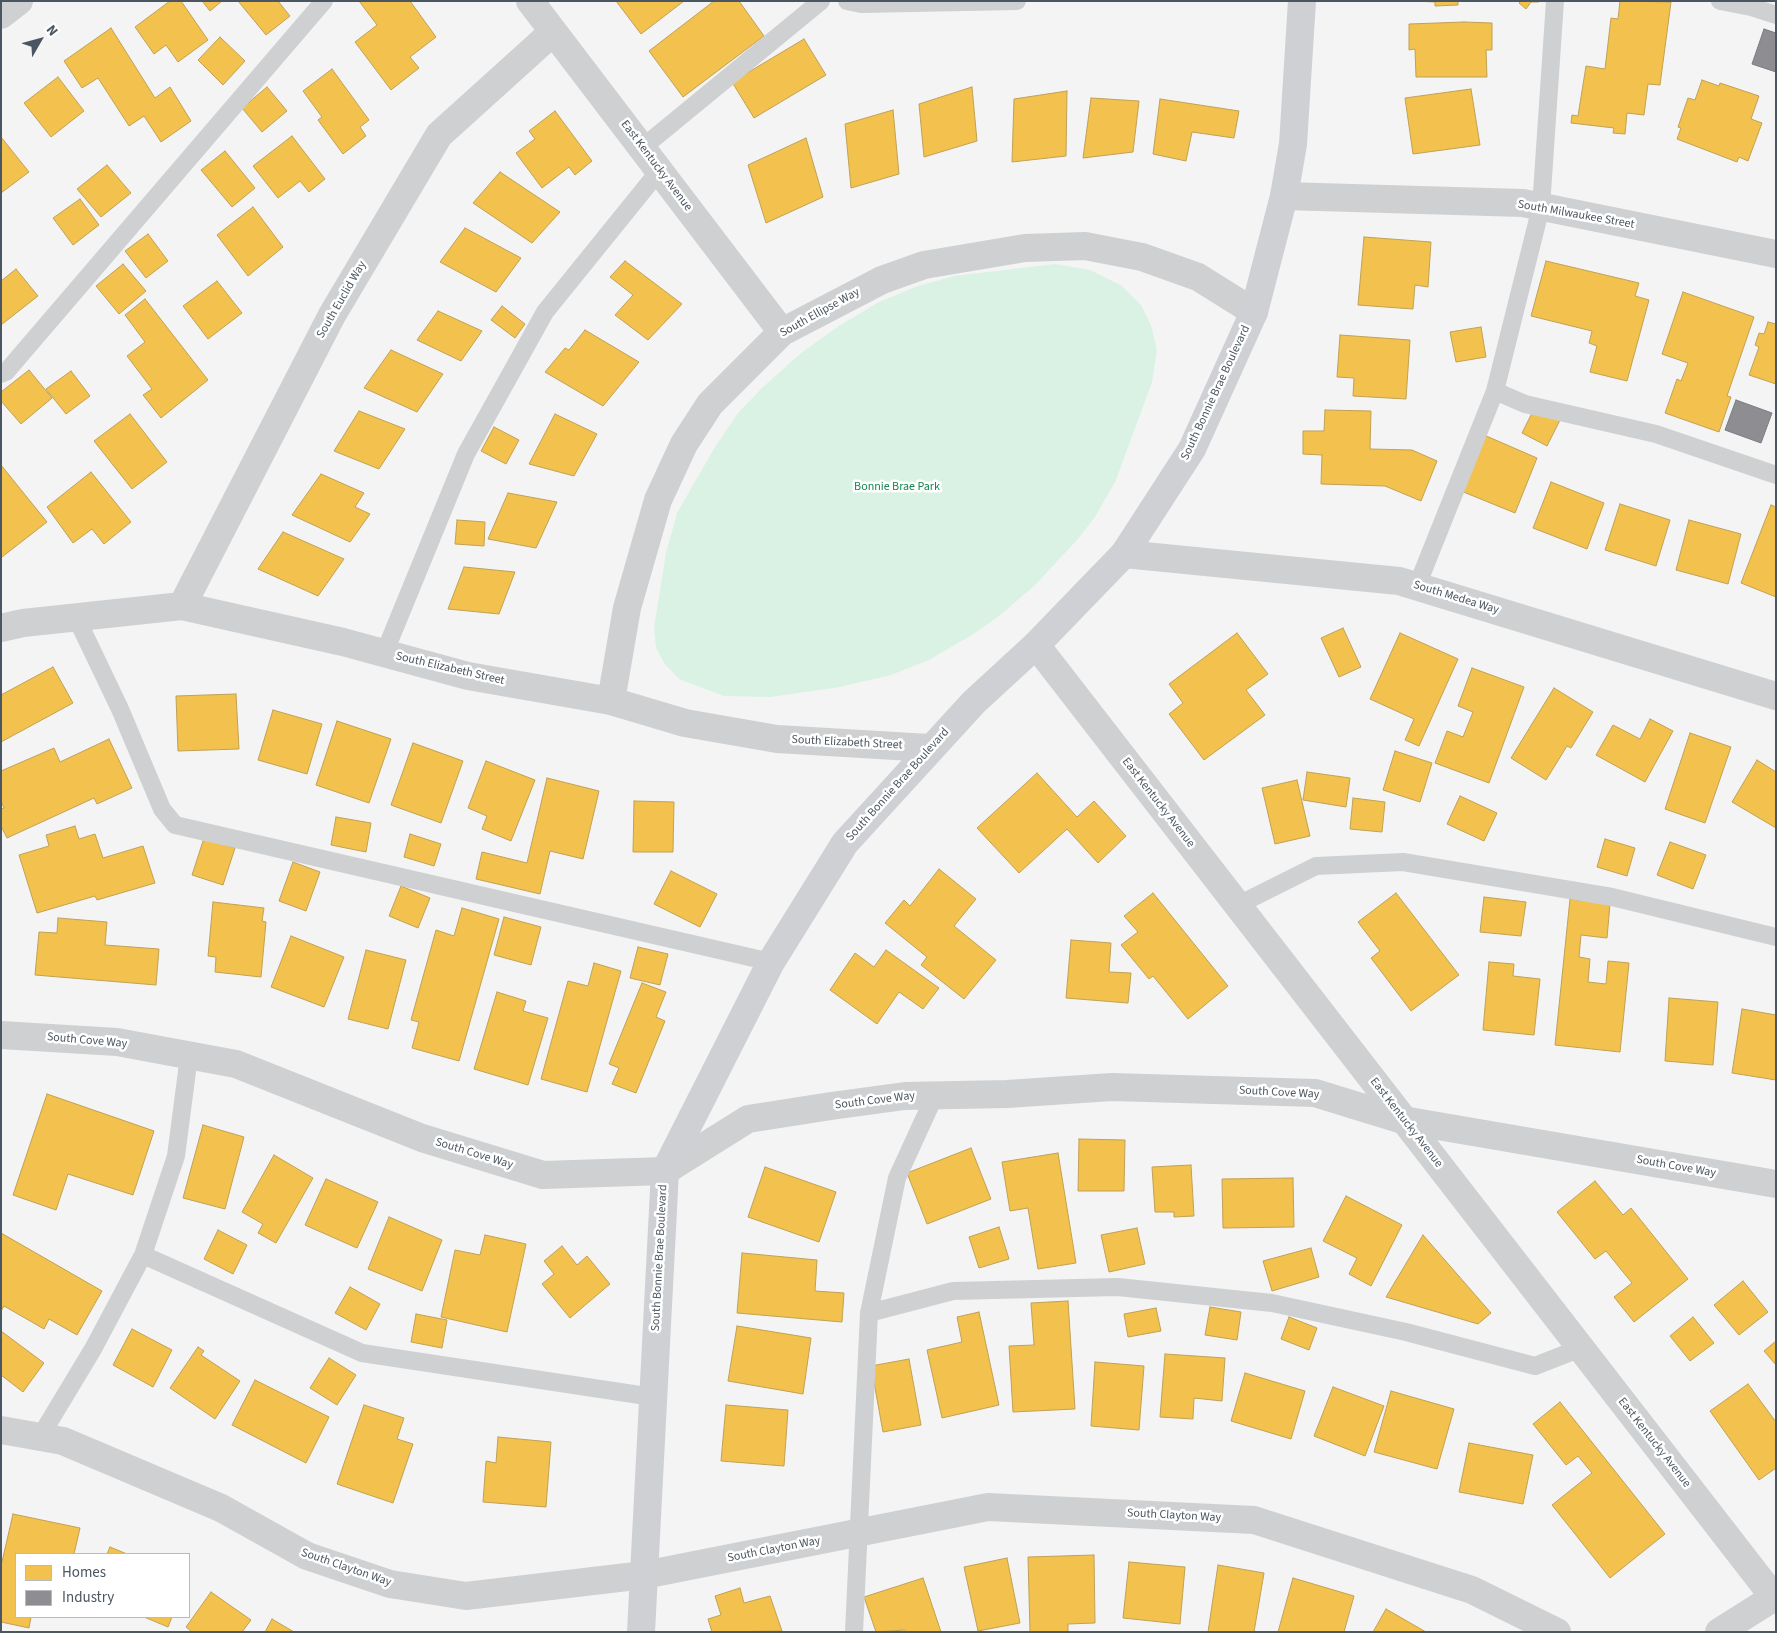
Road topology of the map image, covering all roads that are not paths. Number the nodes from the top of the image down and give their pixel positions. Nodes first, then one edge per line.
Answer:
1 (19, 1) edge
2 (324, 1) edge
3 (530, 1) edge
4 (821, 1) edge
5 (847, 1) edge
6 (1017, 1) edge
7 (1302, 1) edge
8 (1555, 1) edge
9 (1720, 1) edge
10 (1, 15) edge
11 (1776, 15) edge
12 (553, 32) junction
13 (642, 148) junction
14 (659, 170) junction
15 (1284, 196) junction
16 (1542, 207) junction
17 (1776, 254) edge
18 (1254, 312) junction
19 (782, 332) junction
20 (1, 374) edge
21 (1495, 391) junction
22 (1776, 475) edge
23 (1124, 554) junction
24 (1417, 586) junction
25 (182, 606) junction
26 (76, 617) junction
27 (1, 628) edge
28 (1036, 646) junction
29 (384, 654) junction
30 (1776, 696) edge
31 (611, 701) junction
32 (929, 748) junction
33 (1238, 905) junction
34 (1776, 937) edge
35 (771, 962) junction
36 (1, 1035) edge
37 (189, 1056) junction
38 (935, 1095) junction
39 (1403, 1120) junction
40 (664, 1171) junction
41 (1776, 1184) edge
42 (143, 1255) junction
43 (869, 1313) junction
44 (1581, 1348) junction
45 (653, 1397) junction
46 (1, 1430) edge
47 (40, 1437) junction
48 (859, 1533) junction
49 (644, 1575) junction
50 (1775, 1598) edge
51 (641, 1632) edge
52 (854, 1632) edge
53 (1557, 1632) edge
54 (1719, 1632) edge

1 - 10 street
2 - 20 lane
3 - 12 street, East Kentucky Avenue
4 - 13 lane
5 - 6 lane
7 - 15 street, South Bonnie Brae Boulevard
8 - 16 lane
9 - 11 lane
12 - 13 street, East Kentucky Avenue
12 - 25 street, South Euclid Way
13 - 14 street, East Kentucky Avenue
14 - 19 street, East Kentucky Avenue
14 - 29 lane
15 - 16 street, South Milwaukee Street
15 - 18 street, South Bonnie Brae Boulevard
16 - 17 street, South Milwaukee Street
16 - 21 lane
18 - 19 street, South Ellipse Way
18 - 23 street, South Bonnie Brae Boulevard
19 - 31 street, South Ellipse Way
21 - 22 lane
21 - 24 lane
23 - 24 street, South Medea Way
23 - 28 street, South Bonnie Brae Boulevard
24 - 30 street, South Medea Way
25 - 26 street, South Elizabeth Street
25 - 29 street, South Elizabeth Street
26 - 27 street, South Elizabeth Street
26 - 35 lane
28 - 32 street, South Bonnie Brae Boulevard
28 - 33 street, East Kentucky Avenue
29 - 31 street, South Elizabeth Street
31 - 32 street, South Elizabeth Street
32 - 35 street, South Bonnie Brae Boulevard
33 - 34 lane
33 - 39 street, East Kentucky Avenue
35 - 40 street, South Bonnie Brae Boulevard
36 - 37 street, South Cove Way
37 - 40 street, South Cove Way
37 - 42 lane
38 - 39 street, South Cove Way
38 - 40 street, South Cove Way
38 - 43 lane
39 - 41 street, South Cove Way
39 - 44 street, East Kentucky Avenue
40 - 45 street, South Bonnie Brae Boulevard
42 - 45 lane
42 - 47 lane
43 - 44 lane
43 - 48 lane
44 - 50 street, East Kentucky Avenue
45 - 49 street, South Bonnie Brae Boulevard
46 - 47 street, South Clayton Way
47 - 49 street, South Clayton Way
48 - 49 street, South Clayton Way
48 - 52 lane
48 - 53 street, South Clayton Way
49 - 51 street, South Bonnie Brae Boulevard
50 - 54 street

